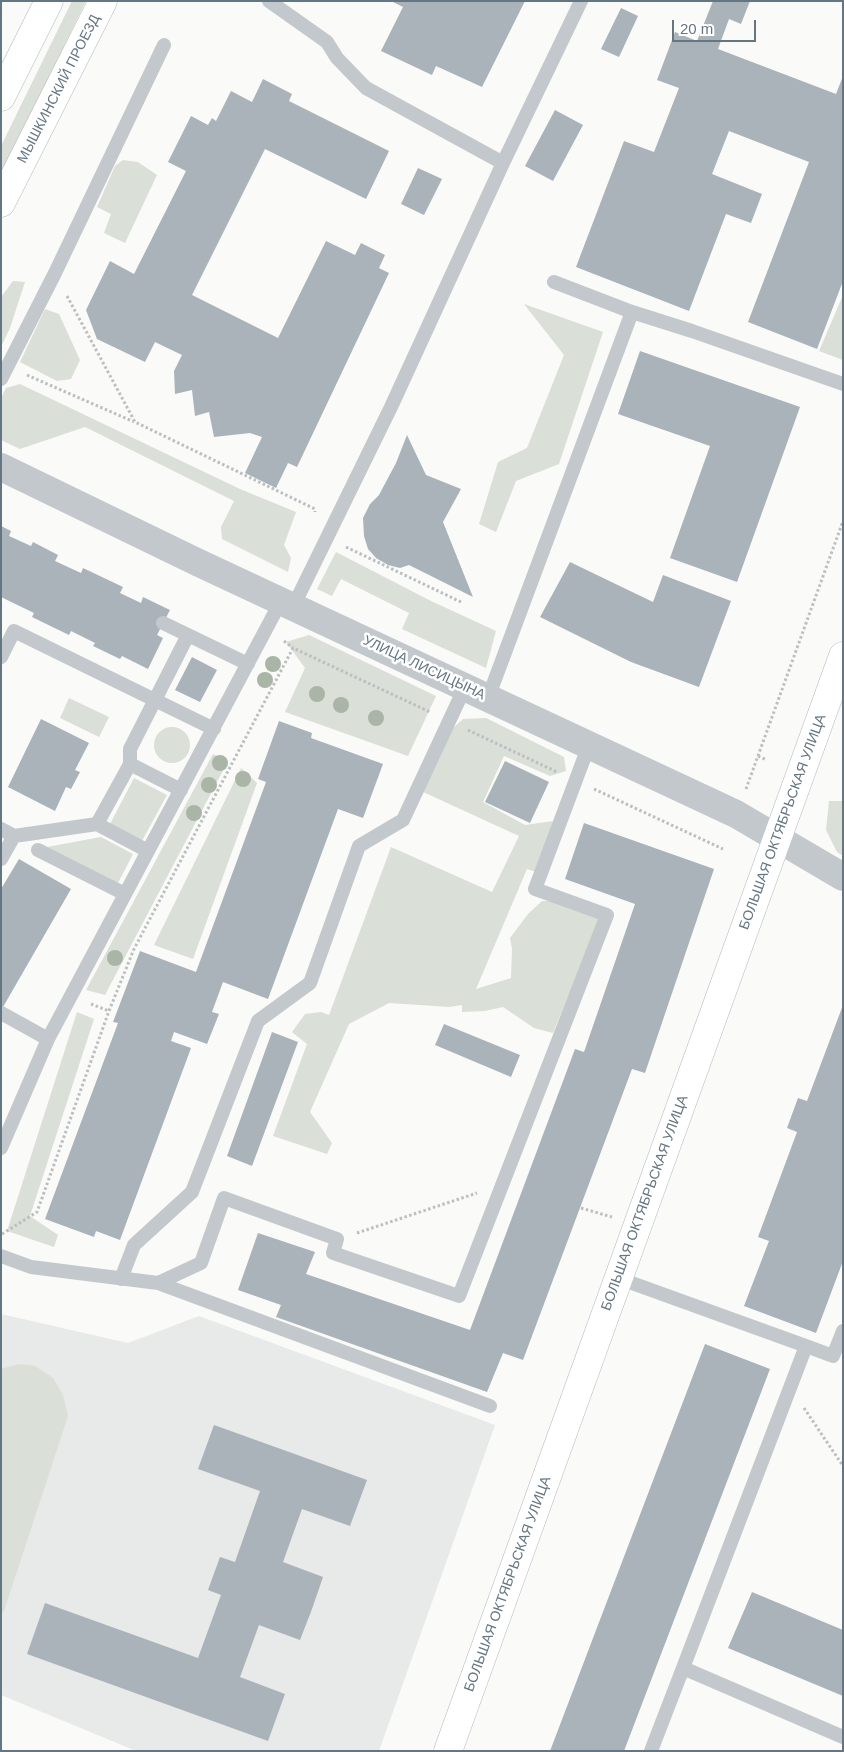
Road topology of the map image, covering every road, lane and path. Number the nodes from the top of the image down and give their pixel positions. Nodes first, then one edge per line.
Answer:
1 (49, 1) edge
2 (103, 1) edge
3 (269, 1) edge
4 (581, 1) edge
5 (164, 45) dead end
6 (1, 98) edge
7 (503, 163) junction
8 (1, 203) edge
9 (54, 273) junction
10 (554, 282) dead end
11 (632, 312) junction
12 (4, 373) edge
13 (843, 384) edge
14 (135, 422) junction
15 (1, 467) edge
16 (843, 521) edge
17 (327, 538) junction
18 (461, 602) dead end
19 (287, 604) junction
20 (163, 623) dead end
21 (188, 635) junction
22 (843, 656) edge
23 (1, 657) edge
24 (248, 664) junction
25 (476, 693) junction
26 (155, 699) junction
27 (448, 721) junction
28 (214, 729) junction
29 (589, 746) junction
30 (758, 756) junction
31 (767, 760) dead end
32 (130, 764) junction
33 (576, 781) junction
34 (181, 790) junction
35 (744, 794) dead end
36 (97, 824) junction
37 (1, 829) edge
38 (14, 836) junction
39 (777, 838) junction
40 (723, 849) dead end
41 (38, 850) dead end
42 (148, 851) junction
43 (1, 859) edge
44 (843, 877) edge
45 (125, 894) junction
46 (1, 1014) edge
47 (48, 1039) junction
48 (1, 1148) edge
49 (502, 1185) junction
50 (581, 1208) dead end
51 (612, 1217) dead end
52 (1, 1235) edge
53 (338, 1239) junction
54 (1, 1256) edge
55 (121, 1278) junction
56 (618, 1278) junction
57 (158, 1283) junction
58 (843, 1331) edge
59 (806, 1346) junction
60 (791, 1388) junction
61 (490, 1406) dead end
62 (843, 1466) edge
63 (683, 1668) junction
64 (843, 1737) edge
65 (448, 1751) edge
66 (651, 1751) edge

1 - 6 main road
2 - 8 main road, МЫШКИНСКИЙ ПРОЕЗД
3 - 7 lane
4 - 7 lane
5 - 9 lane
7 - 17 lane
9 - 12 lane
9 - 14 path
10 - 11 lane
11 - 13 lane
11 - 25 lane
12 - 14 path
14 - 17 path
15 - 19 street, УЛИЦА ЛИСИЦЫНА
16 - 30 path
17 - 18 path
17 - 19 lane
19 - 24 lane
19 - 25 street, УЛИЦА ЛИСИЦЫНА
20 - 21 lane
21 - 24 lane
21 - 26 lane
22 - 39 main road, БОЛЬШАЯ ОКТЯБРЬСКАЯ УЛИЦА
23 - 26 lane
24 - 28 lane
25 - 27 lane
25 - 29 street, УЛИЦА ЛИСИЦЫНА
26 - 28 lane
26 - 32 lane
27 - 33 path
27 - 52 path
27 - 55 lane
28 - 34 lane
29 - 33 lane
29 - 39 street, УЛИЦА ЛИСИЦЫНА
30 - 31 path
30 - 35 path
32 - 34 lane
32 - 36 lane
33 - 40 path
33 - 49 lane
34 - 42 lane
36 - 38 lane
36 - 42 lane
37 - 38 lane
38 - 43 lane
39 - 44 street, УЛИЦА ЛИСИЦЫНА
39 - 56 main road, БОЛЬШАЯ ОКТЯБРЬСКАЯ УЛИЦА
41 - 45 lane
42 - 45 lane
45 - 47 lane
46 - 47 lane
47 - 48 lane
49 - 53 path
49 - 53 lane
50 - 51 path
53 - 57 lane
54 - 55 lane
55 - 57 lane
56 - 59 lane
56 - 65 main road, БОЛЬШАЯ ОКТЯБРЬСКАЯ УЛИЦА
57 - 61 lane
58 - 59 lane
59 - 60 lane
60 - 62 path
60 - 63 lane
63 - 64 lane
63 - 66 lane

